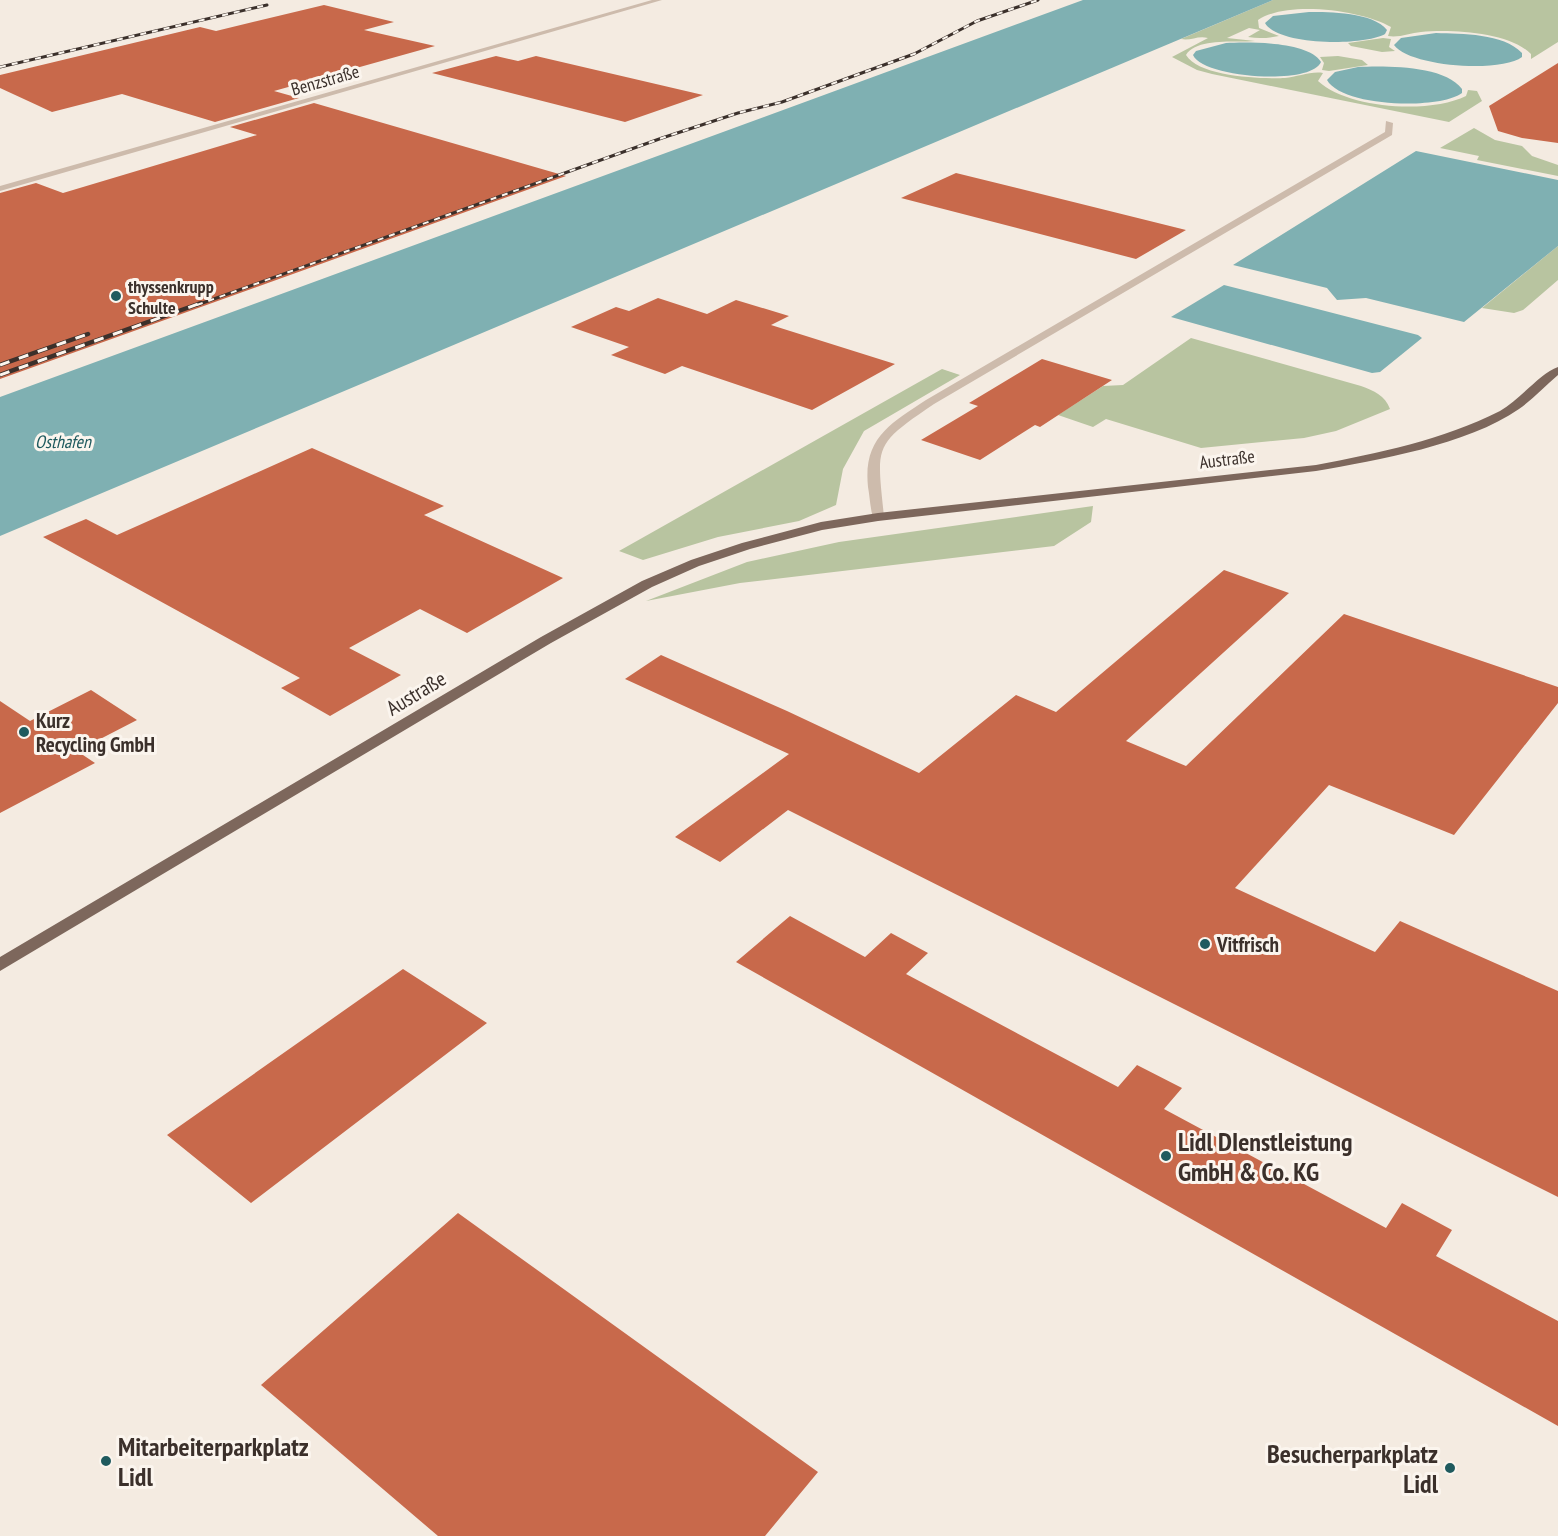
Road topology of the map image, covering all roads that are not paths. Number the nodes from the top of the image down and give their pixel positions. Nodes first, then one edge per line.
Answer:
1 (659, 0) edge
2 (1389, 123) dead end
3 (0, 189) edge
4 (1558, 370) edge
5 (878, 517) junction
6 (0, 965) edge

1 - 3 street, Benzstraße
2 - 5 street
4 - 5 main road, Austraße
5 - 6 main road, Austraße

